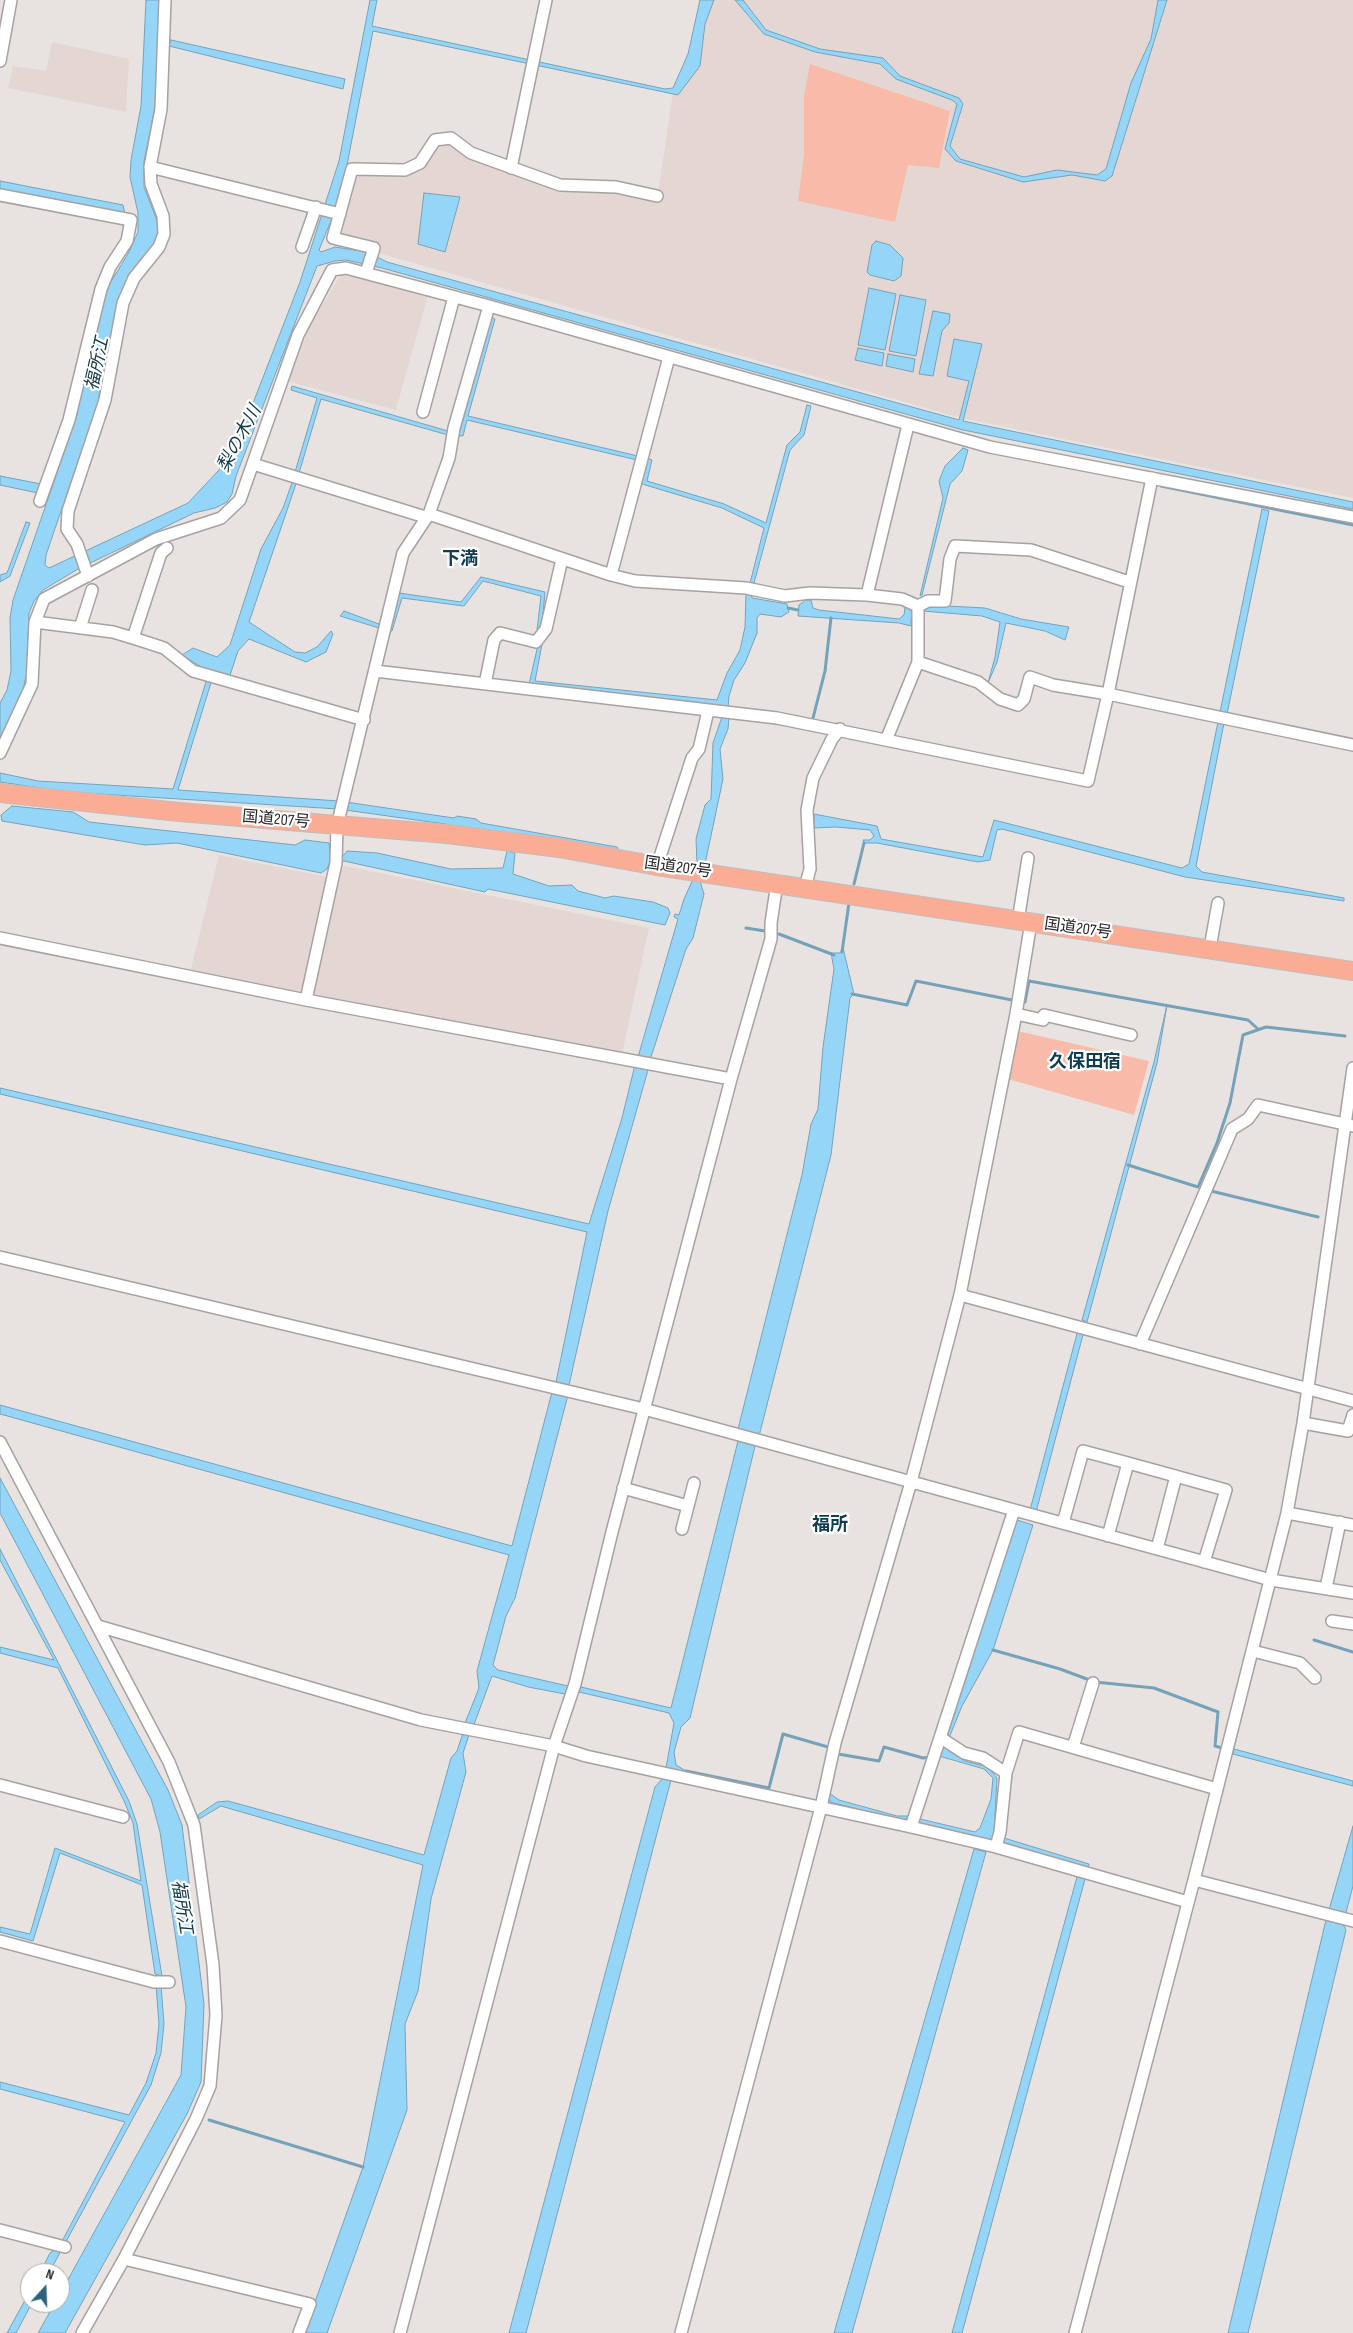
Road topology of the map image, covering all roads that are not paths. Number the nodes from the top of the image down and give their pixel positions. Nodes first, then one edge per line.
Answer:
1 (11, 0) edge
2 (165, 0) edge
3 (546, 0) edge
4 (0, 61) edge
5 (150, 167) junction
6 (511, 168) junction
7 (0, 195) edge
8 (657, 196) dead end
9 (316, 208) junction
10 (340, 214) junction
11 (302, 247) dead end
12 (366, 273) junction
13 (454, 297) junction
14 (489, 306) junction
15 (668, 361) junction
16 (423, 412) dead end
17 (908, 424) junction
18 (253, 464) junction
19 (1152, 478) junction
20 (40, 502) dead end
21 (427, 516) junction
22 (1353, 517) edge
23 (167, 548) dead end
24 (562, 559) junction
25 (88, 576) junction
26 (611, 576) junction
27 (1131, 579) junction
28 (92, 590) dead end
29 (867, 595) junction
30 (918, 612) junction
31 (35, 622) junction
32 (80, 628) junction
33 (133, 638) junction
34 (918, 662) junction
35 (374, 671) junction
36 (485, 684) junction
37 (1108, 694) junction
38 (719, 712) junction
39 (364, 720) junction
40 (840, 729) junction
41 (887, 738) junction
42 (1353, 745) edge
43 (0, 753) edge
44 (0, 793) edge
45 (339, 820) junction
46 (1028, 858) dead end
47 (657, 866) junction
48 (777, 882) junction
49 (806, 887) junction
50 (1218, 903) dead end
51 (1024, 921) junction
52 (0, 938) edge
53 (1210, 948) junction
54 (1353, 971) edge
55 (306, 1000) junction
56 (1016, 1014) junction
57 (1132, 1035) dead end
58 (1353, 1068) edge
59 (731, 1079) junction
60 (1349, 1125) edge
61 (0, 1257) edge
62 (960, 1295) junction
63 (1140, 1344) junction
64 (1308, 1389) junction
65 (1353, 1401) edge
66 (644, 1409) junction
67 (1353, 1415) edge
68 (1304, 1423) junction
69 (0, 1442) edge
70 (1128, 1463) junction
71 (1176, 1476) junction
72 (911, 1482) junction
73 (694, 1483) dead end
74 (623, 1488) junction
75 (688, 1506) junction
76 (1014, 1510) junction
77 (1287, 1513) junction
78 (1340, 1522) junction
79 (1063, 1523) junction
80 (1353, 1524) edge
81 (682, 1529) dead end
82 (1108, 1536) junction
83 (1157, 1549) junction
84 (1204, 1562) junction
85 (1271, 1580) junction
86 (1326, 1588) junction
87 (1353, 1593) edge
88 (1332, 1621) dead end
89 (1353, 1624) edge
90 (98, 1626) junction
91 (1253, 1651) junction
92 (1315, 1678) dead end
93 (1092, 1683) dead end
94 (941, 1738) junction
95 (554, 1746) junction
96 (1073, 1747) junction
97 (1006, 1773) junction
98 (0, 1785) edge
99 (1217, 1789) junction
100 (821, 1807) junction
101 (124, 1817) dead end
102 (911, 1827) junction
103 (996, 1848) junction
104 (1194, 1880) junction
105 (1188, 1902) junction
106 (1351, 1921) edge
107 (0, 1940) edge
108 (169, 1982) dead end
109 (0, 2230) edge
110 (64, 2247) dead end
111 (124, 2259) junction
112 (82, 2333) edge
113 (299, 2333) edge
114 (400, 2333) edge
115 (681, 2333) edge
116 (1075, 2333) edge

1 - 4 street
2 - 5 street
3 - 6 street
5 - 9 street
5 - 25 street
6 - 8 street
6 - 10 street
7 - 20 street
9 - 10 street
9 - 11 street
10 - 12 street
12 - 13 street
12 - 18 street
13 - 14 street
13 - 16 street
14 - 15 street
14 - 21 street
15 - 17 street
15 - 26 street
17 - 19 street
17 - 29 street
18 - 21 street
18 - 25 street
19 - 22 street
19 - 27 street
21 - 24 street
21 - 35 street
23 - 33 street
24 - 26 street
24 - 36 street
25 - 31 street
26 - 29 street
27 - 30 street
27 - 37 street
28 - 32 street
29 - 30 street
30 - 34 street
31 - 32 street
31 - 43 street
32 - 33 street
33 - 39 street
34 - 37 street
34 - 41 street
35 - 36 street
35 - 39 street
36 - 38 street
37 - 41 street
37 - 42 street
38 - 40 street
38 - 47 street
39 - 45 street
40 - 41 street
40 - 49 street
44 - 45 highway, 国道207号
45 - 47 highway, 国道207号
45 - 55 street
46 - 51 street
47 - 48 highway, 国道207号
48 - 49 highway, 国道207号
48 - 59 street
49 - 51 highway, 国道207号
50 - 53 street
51 - 53 highway, 国道207号
51 - 56 street
52 - 55 street
53 - 54 highway, 国道207号
55 - 59 street
56 - 57 street
56 - 62 street
58 - 60 street
59 - 66 street
60 - 63 street
60 - 64 street
61 - 66 street
62 - 63 street
62 - 72 street
63 - 64 street
64 - 65 street
64 - 68 street
66 - 72 street
66 - 74 street
67 - 68 street
68 - 77 street
69 - 90 street
70 - 71 street
70 - 79 street
70 - 82 street
71 - 83 street
71 - 84 street
72 - 76 street
72 - 100 street
73 - 75 street
74 - 75 street
74 - 95 street
75 - 81 street
76 - 79 street
76 - 94 street
77 - 78 street
77 - 85 street
78 - 80 street
78 - 86 street
79 - 82 street
82 - 83 street
83 - 84 street
84 - 85 street
85 - 86 street
85 - 91 street
86 - 87 street
88 - 89 street
90 - 95 street
90 - 111 street
91 - 92 street
91 - 99 street
93 - 96 street
94 - 97 street
94 - 102 street
95 - 100 street
95 - 114 street
96 - 97 street
96 - 99 street
97 - 103 street
98 - 101 street
99 - 104 street
100 - 102 street
100 - 115 street
102 - 103 street
103 - 105 street
104 - 105 street
104 - 106 street
105 - 116 street
107 - 108 street
109 - 110 street
111 - 112 street
111 - 113 street

